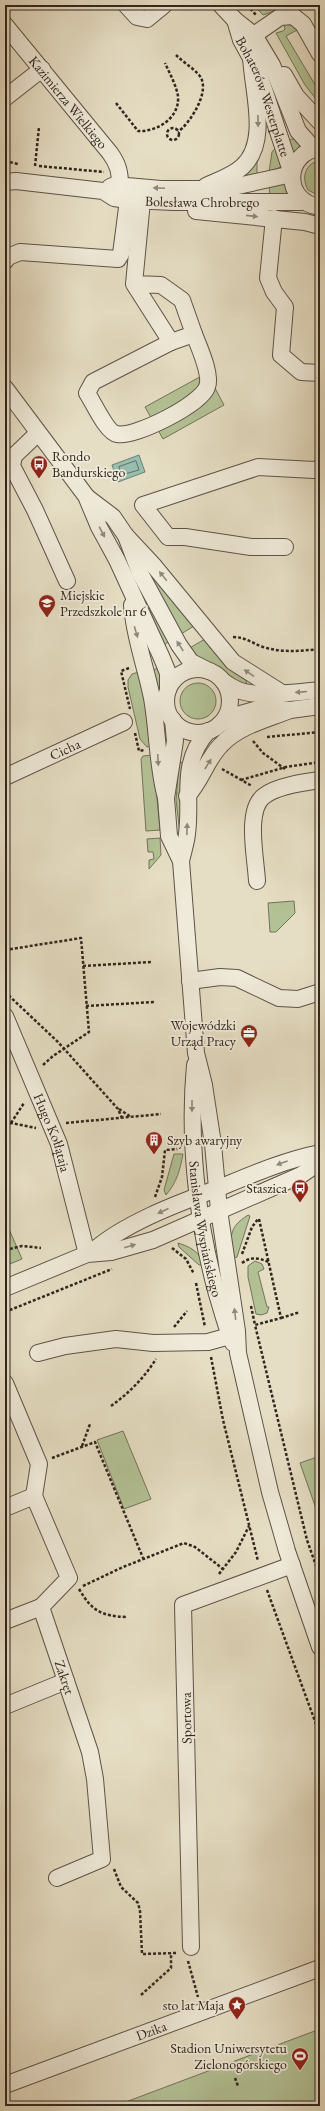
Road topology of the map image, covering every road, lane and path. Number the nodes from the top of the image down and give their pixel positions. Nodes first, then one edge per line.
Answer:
1 (126, 5) edge
2 (164, 5) edge
3 (221, 5) edge
4 (235, 20) junction
5 (5, 25) edge
6 (254, 35) junction
7 (251, 54) junction
8 (320, 54) edge
9 (176, 55) dead end
10 (165, 63) dead end
11 (272, 65) junction
12 (42, 69) junction
13 (5, 98) edge
14 (116, 103) dead end
15 (320, 122) edge
16 (166, 123) junction
17 (39, 127) dead end
18 (170, 129) junction
19 (178, 132) junction
20 (317, 149) edge
21 (5, 161) edge
22 (19, 164) dead end
23 (27, 165) dead end
24 (35, 166) junction
25 (108, 172) dead end
26 (292, 174) junction
27 (9, 180) edge
28 (120, 185) junction
29 (198, 189) junction
30 (103, 191) junction
31 (135, 200) junction
32 (174, 202) junction
33 (304, 202) junction
34 (320, 207) edge
35 (274, 218) junction
36 (320, 226) edge
37 (5, 261) edge
38 (134, 284) junction
39 (194, 334) junction
40 (171, 342) junction
41 (320, 373) edge
42 (6, 391) edge
43 (37, 434) junction
44 (320, 468) edge
45 (86, 496) junction
46 (126, 536) junction
47 (285, 547) dead end
48 (67, 581) dead end
49 (131, 594) junction
50 (235, 637) dead end
51 (320, 649) edge
52 (135, 667) dead end
53 (209, 671) junction
54 (224, 682) junction
55 (168, 690) junction
56 (320, 690) edge
57 (282, 693) junction
58 (320, 706) edge
59 (290, 710) junction
60 (172, 720) junction
61 (130, 722) junction
62 (214, 728) junction
63 (262, 732) dead end
64 (320, 732) edge
65 (251, 738) dead end
66 (146, 750) dead end
67 (216, 766) dead end
68 (5, 777) edge
69 (320, 780) edge
70 (248, 784) dead end
71 (290, 786) junction
72 (187, 796) junction
73 (166, 798) junction
74 (181, 861) junction
75 (257, 881) dead end
76 (5, 950) edge
77 (151, 962) dead end
78 (83, 966) junction
79 (190, 981) junction
80 (5, 992) edge
81 (320, 992) edge
82 (154, 1002) dead end
83 (86, 1006) junction
84 (5, 1016) edge
85 (64, 1049) junction
86 (196, 1053) junction
87 (53, 1056) dead end
88 (27, 1100) dead end
89 (118, 1109) junction
90 (161, 1114) dead end
91 (131, 1117) junction
92 (122, 1118) junction
93 (69, 1122) dead end
94 (11, 1123) junction
95 (5, 1124) edge
96 (40, 1128) dead end
97 (184, 1149) dead end
98 (320, 1153) edge
99 (320, 1162) edge
100 (218, 1188) junction
101 (199, 1195) junction
102 (153, 1201) dead end
103 (219, 1210) junction
104 (201, 1219) junction
105 (169, 1245) dead end
106 (41, 1248) dead end
107 (5, 1250) edge
108 (90, 1253) junction
109 (269, 1262) junction
110 (118, 1266) dead end
111 (5, 1288) edge
112 (187, 1311) dead end
113 (5, 1312) edge
114 (300, 1312) dead end
115 (281, 1318) junction
116 (234, 1335) junction
117 (208, 1342) junction
118 (166, 1343) junction
119 (38, 1353) dead end
120 (5, 1383) edge
121 (111, 1406) dead end
122 (90, 1424) dead end
123 (82, 1447) junction
124 (52, 1458) dead end
125 (34, 1496) junction
126 (5, 1508) edge
127 (143, 1558) junction
128 (292, 1565) junction
129 (223, 1568) dead end
130 (262, 1576) junction
131 (320, 1576) edge
132 (41, 1607) junction
133 (127, 1617) dead end
134 (5, 1621) edge
135 (319, 1643) edge
136 (66, 1681) junction
137 (5, 1706) edge
138 (320, 1735) edge
139 (57, 1878) dead end
140 (121, 1888) dead end
141 (191, 1947) dead end
142 (320, 1968) edge
143 (141, 1995) dead end
144 (5, 2052) edge
145 (9, 2068) dead end
146 (235, 2078) dead end
147 (5, 2086) edge
148 (238, 2086) dead end

1 - 2 street
3 - 4 street, Bohaterów Westerplatte
4 - 6 street, Bohaterów Westerplatte
4 - 7 street, Bohaterów Westerplatte
5 - 12 street, Kazimierza Wielkiego
6 - 8 street, Bohaterów Westerplatte
6 - 11 street, Bohaterów Westerplatte
7 - 26 street, Bohaterów Westerplatte
7 -> 29 street
9 - 19 path
10 - 16 path
11 - 15 street
11 - 20 street, Bohaterów Westerplatte
12 - 13 street
12 - 28 street, Kazimierza Wielkiego
14 - 16 path
16 - 18 path
17 - 24 path
18 - 19 path
18 - 19 path
20 - 26 street
21 - 22 path
23 - 24 path
24 - 25 path
26 - 29 street, Bolesława Chrobrego
26 - 33 street, Bohaterów Westerplatte
27 - 30 street, Bolesława Chrobrego
29 -> 28 street, Bolesława Chrobrego
28 - 30 street, Bolesława Chrobrego
30 - 31 street, Bolesława Chrobrego
31 - 32 street, Bolesława Chrobrego
31 - 37 street
31 - 38 street
32 - 33 street, Bolesława Chrobrego
32 -> 35 street
33 - 34 street, Bolesława Chrobrego
35 - 36 street
35 - 41 street
38 - 39 street
38 - 40 street
39 - 40 street
39 - 40 street
42 - 43 street
43 - 45 street
43 - 48 street
44 - 47 street
45 - 46 street
45 -> 49 street
53 -> 46 street
57 -> 46 street
49 - 55 street
49 -> 73 street
50 - 51 path
52 - 61 path
53 - 54 street
53 - 55 street
54 - 57 street
54 - 62 street
55 - 60 street
56 -> 57 street
58 - 59 street
59 - 62 street
72 -> 59 street
60 - 62 street
60 - 73 street, Stanisława Wyspiańskiego
61 - 66 path
61 - 68 street, Cicha
62 - 72 street, Stanisława Wyspiańskiego
63 - 64 path
65 - 71 path
67 - 70 path
69 - 71 street
71 - 75 street
74 -> 72 street, Stanisława Wyspiańskiego
73 - 74 street, Stanisława Wyspiańskiego
74 - 79 street, Stanisława Wyspiańskiego
76 - 78 path
77 - 78 path
78 - 83 path
79 - 81 street
79 - 86 street, Stanisława Wyspiańskiego
80 - 85 path
82 - 83 path
83 - 85 path
84 - 108 street, Hugo Kołłątaja
85 - 87 path
85 - 89 path
86 - 100 street, Stanisława Wyspiańskiego
86 -> 101 street, Stanisława Wyspiańskiego
88 - 94 path
89 - 91 path
89 - 92 path
90 - 91 path
91 - 92 path
92 - 93 path
94 - 95 path
94 - 96 path
97 - 102 path
98 -> 100 street
99 - 103 street
100 - 101 street
100 - 103 street, Stanisława Wyspiańskiego
101 - 104 street, Stanisława Wyspiańskiego
101 -> 108 street
103 - 104 street
116 -> 103 street, Stanisława Wyspiańskiego
108 -> 104 street
104 - 116 street, Stanisława Wyspiańskiego
105 - 117 path
106 - 107 path
108 - 111 street
109 - 109 path
109 - 115 path
110 - 113 path
112 - 118 path
114 - 115 path
115 - 131 path
116 - 117 street
116 - 128 street, Stanisława Wyspiańskiego
117 - 118 street
117 - 130 path
118 - 119 street
118 - 121 path
120 - 125 street
122 - 123 path
123 - 124 path
123 - 127 path
125 - 126 street
125 - 132 street
127 - 129 path
127 - 133 path
128 - 130 street, Sportowa
128 - 135 street, Stanisława Wyspiańskiego
130 - 138 path
130 - 141 street, Sportowa
132 - 134 street
132 - 136 street, Zakręt
136 - 137 street
136 - 139 street, Zakręt
140 - 143 path
142 - 147 street, Dzika
144 - 145 path
146 - 148 path

